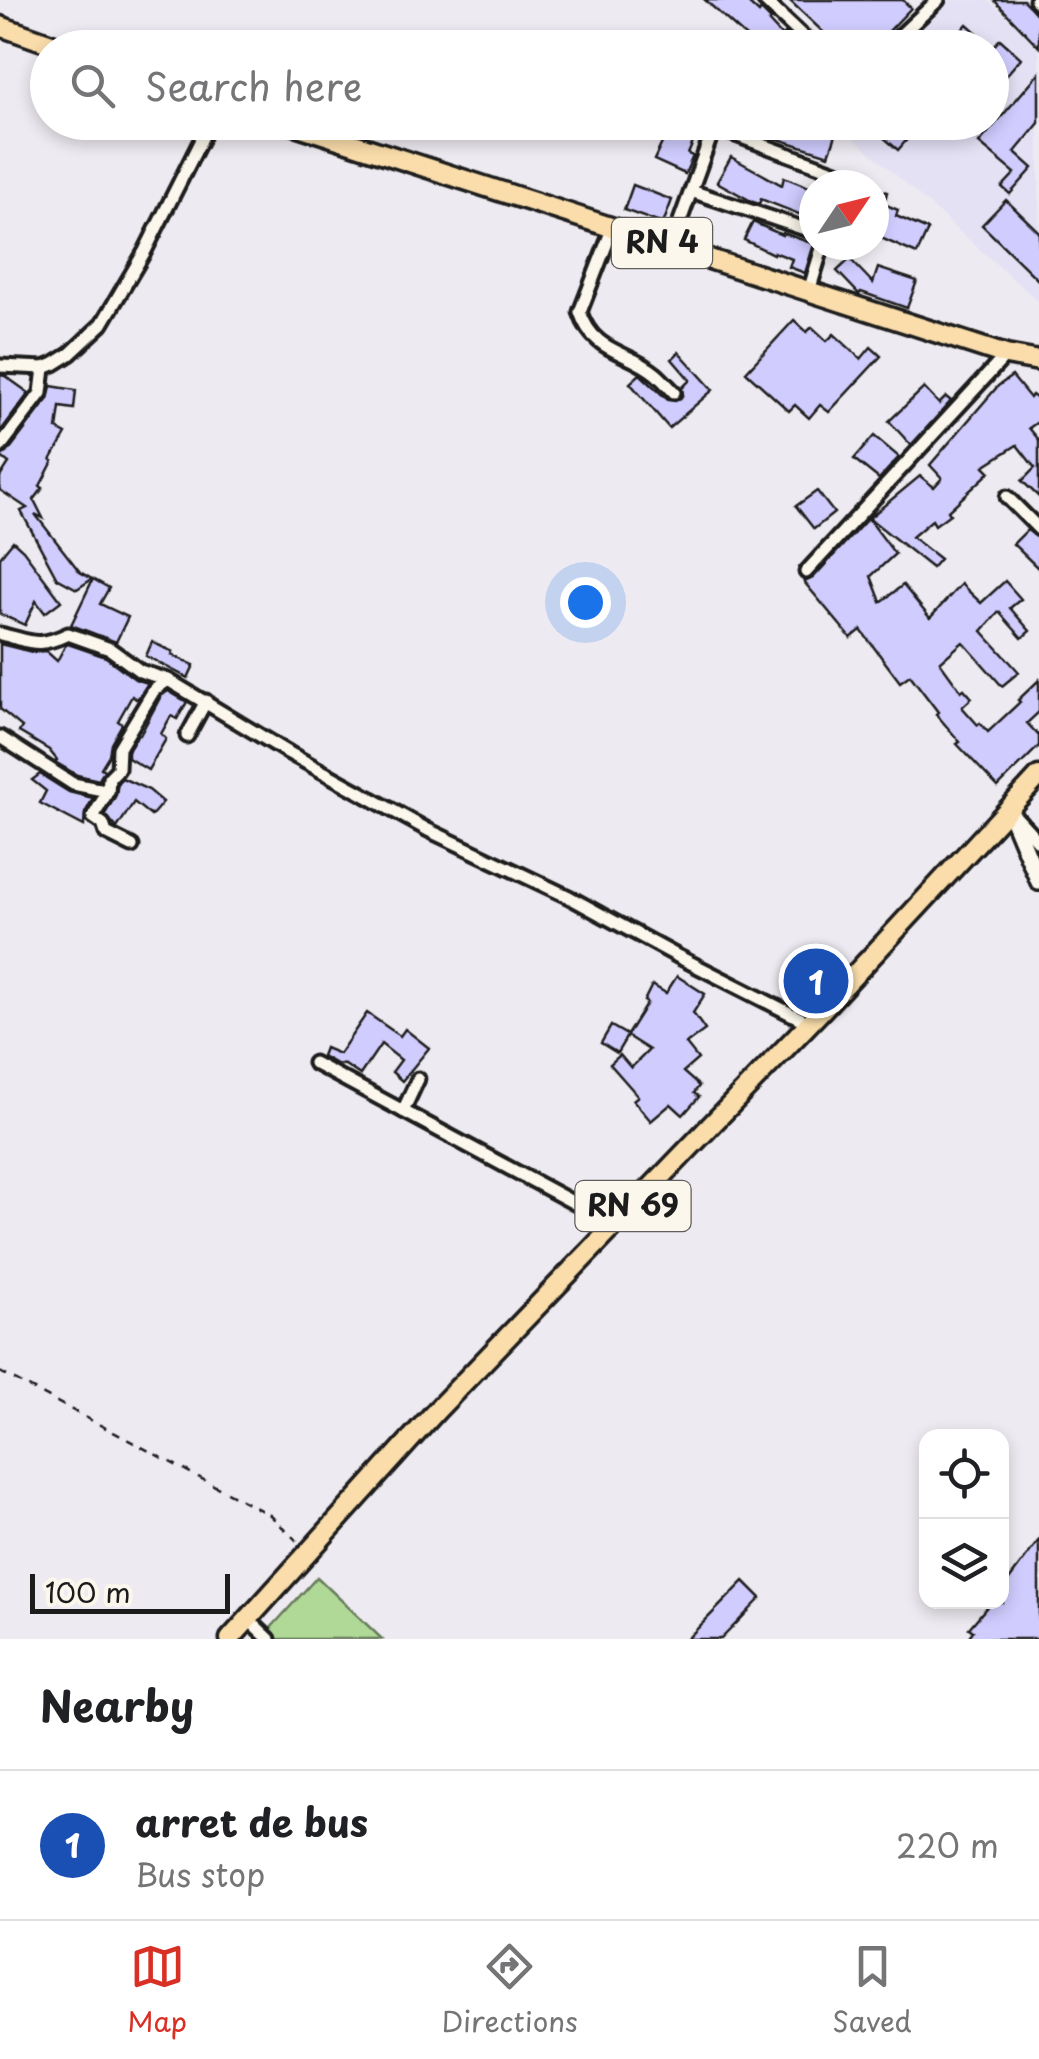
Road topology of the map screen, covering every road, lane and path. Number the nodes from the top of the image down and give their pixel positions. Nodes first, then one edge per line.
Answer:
1 (764, 0) edge
2 (915, 0) edge
3 (938, 0) edge
4 (927, 11) junction
5 (0, 26) edge
6 (796, 30) edge
7 (907, 30) edge
8 (30, 37) edge
9 (201, 140) edge
10 (342, 140) edge
11 (710, 140) edge
12 (754, 140) edge
13 (832, 170) edge
14 (691, 191) junction
15 (613, 227) junction
16 (799, 227) edge
17 (671, 246) junction
18 (818, 260) edge
19 (809, 291) junction
20 (1006, 355) junction
21 (1039, 360) edge
22 (0, 366) edge
23 (44, 368) junction
24 (674, 392) dead end
25 (0, 447) edge
26 (1007, 497) dead end
27 (1039, 529) edge
28 (806, 572) dead end
29 (0, 634) edge
30 (168, 680) junction
31 (206, 701) junction
32 (187, 736) dead end
33 (0, 738) edge
34 (1039, 776) edge
35 (108, 790) junction
36 (1009, 810) junction
37 (1039, 842) edge
38 (132, 846) dead end
39 (1039, 882) edge
40 (809, 1023) junction
41 (314, 1063) dead end
42 (418, 1079) dead end
43 (403, 1111) junction
44 (614, 1226) junction
45 (0, 1372) edge
46 (307, 1554) junction
47 (248, 1619) junction
48 (230, 1639) edge
49 (269, 1639) edge

1 - 6 street
2 - 4 street
3 - 4 street
4 - 7 street
5 - 8 main road
9 - 23 street
10 - 15 main road, RN 4
11 - 14 street
12 - 13 street
14 - 16 street
14 - 17 street
15 - 17 main road, RN 4
15 - 24 street
17 - 19 main road, RN 4
18 - 19 street
19 - 20 main road, RN 4
20 - 21 main road, RN 4
20 - 28 street
22 - 23 street
23 - 25 street
26 - 27 street
29 - 30 street
30 - 31 street
30 - 35 street
31 - 32 street
31 - 40 street
33 - 35 street
34 - 36 main road, RN 69
35 - 38 street
36 - 37 street
36 - 39 main road
36 - 40 main road, RN 69
40 - 44 main road, RN 69
41 - 43 street
42 - 43 street
43 - 44 street
44 - 46 main road, RN 69
45 - 46 path
46 - 47 main road, RN 69
47 - 48 main road, RN 69
47 - 49 street

